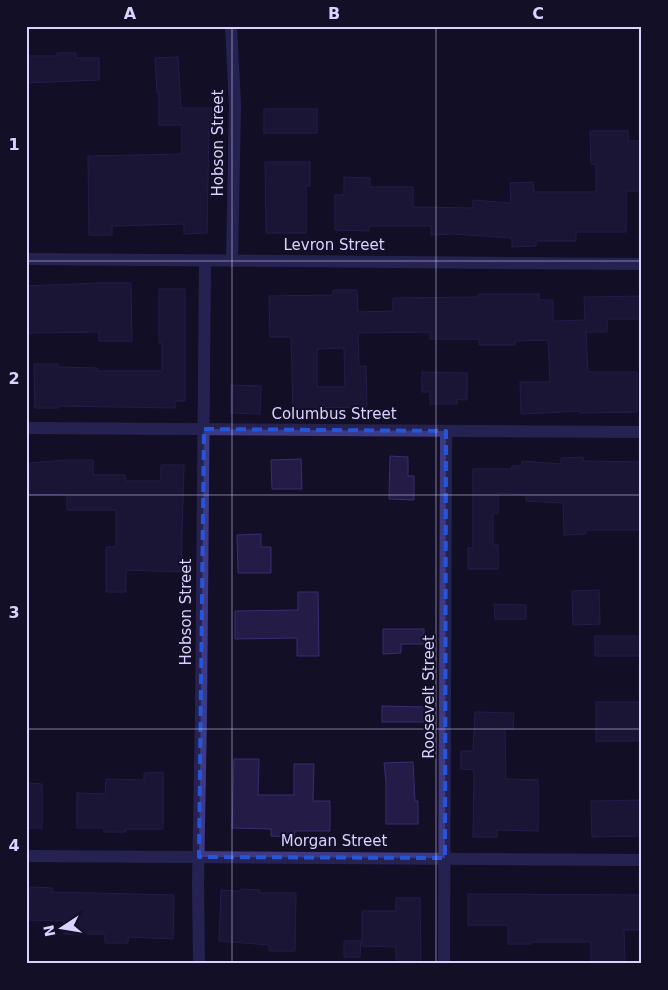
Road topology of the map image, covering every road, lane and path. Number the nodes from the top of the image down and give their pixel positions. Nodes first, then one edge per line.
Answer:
1 (232, 26) edge
2 (26, 259) edge
3 (205, 261) junction
4 (232, 261) junction
5 (642, 264) edge
6 (26, 428) edge
7 (204, 429) junction
8 (446, 431) junction
9 (642, 432) edge
10 (26, 856) edge
11 (199, 857) junction
12 (445, 858) junction
13 (642, 860) edge
14 (199, 964) edge
15 (444, 964) edge

1 - 4 street, Hobson Street
2 - 3 street, Levron Street
3 - 4 street, Levron Street
3 - 7 street, Hobson Street
4 - 5 street, Levron Street
6 - 7 street, Columbus Street
7 - 8 street, Columbus Street
7 - 11 street, Hobson Street
8 - 9 street, Columbus Street
8 - 12 street, Roosevelt Street
10 - 11 street, Morgan Street
11 - 12 street, Morgan Street
11 - 14 street, Hobson Street
12 - 13 street, Morgan Street
12 - 15 street, Roosevelt Street

